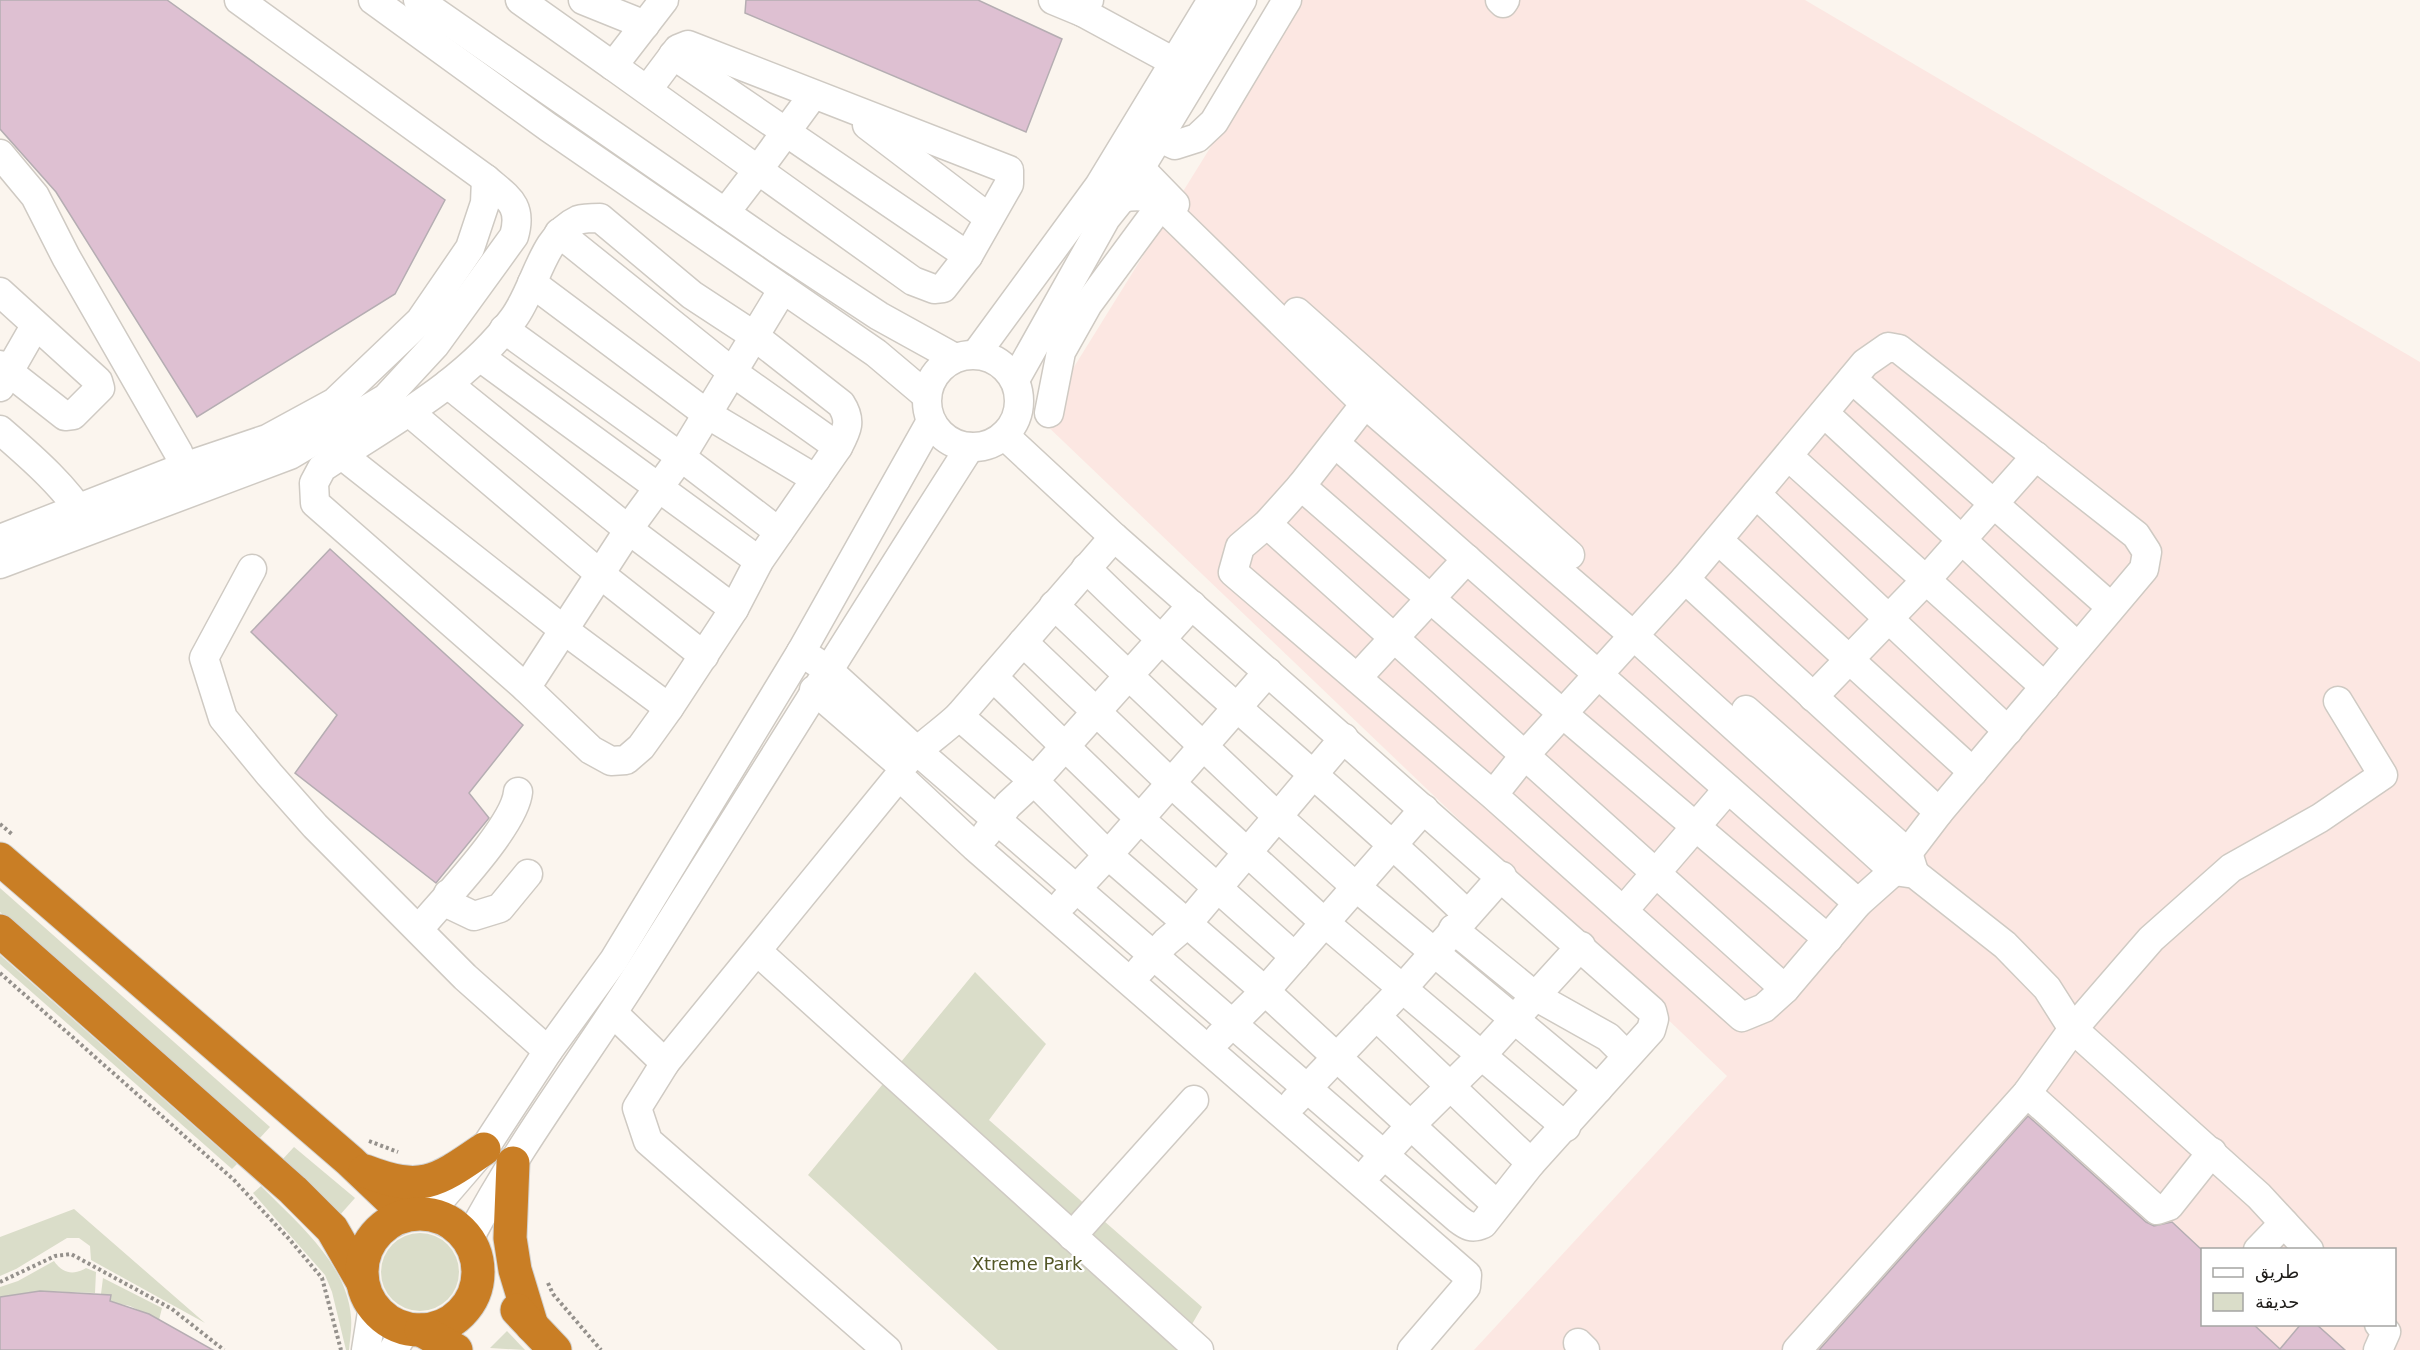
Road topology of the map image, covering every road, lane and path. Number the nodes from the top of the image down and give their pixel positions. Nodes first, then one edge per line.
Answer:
1 (239, 0) edge
2 (373, 0) edge
3 (418, 0) edge
4 (520, 0) edge
5 (583, 0) edge
6 (664, 0) edge
7 (1053, 0) edge
8 (1287, 0) edge
9 (1500, 0) edge
10 (1505, 0) edge
11 (1231, 1) edge
12 (1085, 6) edge
13 (645, 25) junction
14 (674, 56) junction
15 (1176, 63) junction
16 (614, 66) junction
17 (648, 89) junction
18 (813, 95) junction
19 (842, 106) junction
20 (784, 133) junction
21 (1158, 137) junction
22 (0, 154) edge
23 (1140, 168) junction
24 (758, 170) junction
25 (486, 179) junction
26 (1122, 198) junction
27 (1161, 204) junction
28 (725, 213) junction
29 (989, 218) junction
30 (559, 233) junction
31 (1218, 251) junction
32 (968, 256) junction
33 (532, 283) junction
34 (783, 289) junction
35 (0, 291) edge
36 (504, 329) junction
37 (45, 333) junction
38 (753, 334) junction
39 (112, 337) junction
40 (966, 356) junction
41 (480, 357) junction
42 (731, 371) junction
43 (3, 376) edge
44 (1852, 379) junction
45 (1015, 380) junction
46 (448, 384) junction
47 (1365, 404) junction
48 (929, 409) junction
49 (408, 411) junction
50 (1049, 413) dead end
51 (1824, 413) junction
52 (707, 414) junction
53 (0, 430) edge
54 (1004, 435) junction
55 (1336, 444) junction
56 (838, 447) junction
57 (970, 447) junction
58 (342, 455) junction
59 (1788, 456) junction
60 (2036, 456) junction
61 (681, 457) junction
62 (184, 467) junction
63 (816, 479) junction
64 (1301, 486) junction
65 (657, 487) junction
66 (1756, 494) junction
67 (1992, 502) junction
68 (85, 519) junction
69 (1267, 524) junction
70 (629, 530) junction
71 (778, 532) junction
72 (1114, 537) junction
73 (0, 539) edge
74 (1718, 540) junction
75 (1961, 540) junction
76 (1467, 559) junction
77 (759, 561) junction
78 (0, 564) edge
79 (1086, 568) junction
80 (252, 569) dead end
81 (600, 573) junction
82 (1685, 579) junction
83 (1926, 580) junction
84 (1430, 599) junction
85 (1054, 605) junction
86 (1192, 605) junction
87 (2111, 608) junction
88 (734, 609) junction
89 (1887, 618) junction
90 (564, 630) junction
91 (1640, 630) junction
92 (1394, 638) junction
93 (1161, 639) junction
94 (1023, 642) junction
95 (2078, 647) junction
96 (801, 652) junction
97 (704, 656) junction
98 (1850, 659) junction
99 (1268, 672) junction
100 (1597, 674) junction
101 (1129, 675) junction
102 (993, 677) junction
103 (1357, 678) junction
104 (821, 679) junction
105 (2045, 687) junction
106 (526, 688) junction
107 (1813, 697) junction
108 (2338, 702) dead end
109 (1237, 707) junction
110 (669, 708) junction
111 (1095, 712) junction
112 (1563, 714) junction
113 (959, 716) junction
114 (2008, 731) junction
115 (1344, 738) junction
116 (1204, 745) junction
117 (1064, 748) junction
118 (1524, 756) junction
119 (906, 764) junction
120 (1973, 772) junction
121 (1313, 776) junction
122 (1034, 781) junction
123 (1171, 783) junction
124 (1728, 789) junction
125 (518, 792) dead end
126 (1493, 795) junction
127 (1424, 809) junction
128 (1939, 813) junction
129 (1278, 817) junction
130 (1140, 819) junction
131 (997, 820) junction
132 (1696, 827) junction
133 (1394, 843) junction
134 (975, 847) junction
135 (1249, 852) junction
136 (1108, 855) junction
137 (0, 859) edge
138 (1906, 866) junction
139 (528, 874) dead end
140 (1657, 875) junction
141 (1502, 876) junction
142 (1218, 887) junction
143 (1356, 887) junction
144 (1076, 889) junction
145 (448, 894) junction
146 (1858, 903) junction
147 (1623, 911) junction
148 (1052, 914) junction
149 (1460, 921) junction
150 (1188, 924) junction
151 (1325, 924) junction
152 (419, 929) junction
153 (0, 931) edge
154 (1828, 939) junction
155 (1581, 946) junction
156 (1433, 951) junction
157 (758, 952) junction
158 (1154, 957) junction
159 (1294, 957) junction
160 (0, 973) edge
161 (1128, 980) junction
162 (1402, 989) junction
163 (1785, 989) junction
164 (1265, 991) junction
165 (1535, 996) junction
166 (613, 1013) junction
167 (1376, 1016) junction
168 (1514, 1017) junction
169 (1232, 1024) junction
170 (2073, 1029) junction
171 (1207, 1049) junction
172 (548, 1051) junction
173 (1626, 1055) junction
174 (1480, 1057) junction
175 (1337, 1059) junction
176 (665, 1063) junction
177 (1449, 1086) junction
178 (1308, 1089) junction
179 (1598, 1089) junction
180 (2027, 1093) junction
181 (1194, 1100) dead end
182 (1282, 1115) junction
183 (1412, 1124) junction
184 (1566, 1127) junction
185 (2212, 1152) junction
186 (1384, 1155) junction
187 (498, 1156) junction
188 (1531, 1163) junction
189 (357, 1168) junction
190 (1360, 1182) junction
191 (1497, 1204) junction
192 (416, 1215) junction
193 (2284, 1223) junction
194 (1072, 1236) junction
195 (2260, 1248) edge
196 (2307, 1248) edge
197 (474, 1252) junction
198 (0, 1282) edge
199 (368, 1293) junction
200 (532, 1326) junction
201 (2381, 1326) edge
202 (407, 1336) edge
203 (224, 1350) edge
204 (341, 1350) edge
205 (366, 1350) edge
206 (456, 1350) edge
207 (555, 1350) edge
208 (887, 1350) edge
209 (1199, 1350) edge
210 (1412, 1350) edge
211 (1797, 1350) edge
212 (2378, 1350) edge

1 - 25 street
2 - 34 street
3 - 28 street
4 - 16 street
5 - 13 street
6 - 13 street
7 - 12 street
8 - 21 street
9 - 10 street
11 - 15 street
11 - 21 street
12 - 15 street
13 - 16 street
14 - 17 street
14 - 18 street
14 - 20 street
15 - 40 street
16 - 17 street
17 - 24 street
18 - 19 street
18 - 20 street
19 - 29 street
19 - 29 street
20 - 24 street
20 - 32 street
21 - 23 street
22 - 39 street
23 - 26 street
23 - 31 street
24 - 28 street
24 - 32 street
25 - 62 street
25 - 68 street
26 - 27 street
26 - 45 street
27 - 31 street
27 - 50 street
28 - 40 street
29 - 32 street
30 - 33 street
30 - 38 street
30 - 42 street
31 - 47 street
31 - 91 street
33 - 36 street
33 - 52 street
34 - 38 street
34 - 48 street
35 - 37 street
36 - 41 street
36 - 61 street
37 - 39 street
37 - 43 street
37 - 43 street
38 - 42 street
38 - 56 street
39 - 62 street
40 - 45 street
40 - 48 street
41 - 46 street
41 - 65 street
42 - 52 street
42 - 56 street
44 - 51 street
44 - 60 street
44 - 67 street
45 - 54 street
46 - 49 street
46 - 70 street
47 - 55 street
47 - 91 street
48 - 57 street
48 - 96 street
49 - 58 street
49 - 81 street
51 - 59 street
51 - 75 street
52 - 61 street
52 - 63 street
53 - 68 street
54 - 57 street
54 - 72 street
55 - 64 street
55 - 76 street
56 - 63 street
57 - 104 street
58 - 90 street
58 - 106 street
59 - 66 street
59 - 83 street
60 - 67 street
60 - 87 street
61 - 65 street
61 - 71 street
62 - 68 street
63 - 71 street
64 - 69 street
64 - 84 street
65 - 70 street
65 - 77 street
66 - 74 street
66 - 89 street
67 - 75 street
67 - 87 street
68 - 73 street
68 - 78 street
69 - 92 street
69 - 103 street
70 - 81 street
70 - 88 street
71 - 77 street
72 - 79 street
72 - 86 street
74 - 82 street
74 - 98 street
75 - 83 street
75 - 95 street
76 - 84 street
76 - 100 street
77 - 88 street
79 - 85 street
79 - 93 street
80 - 152 street
81 - 90 street
81 - 97 street
82 - 91 street
82 - 107 street
83 - 89 street
83 - 105 street
84 - 92 street
84 - 112 street
85 - 94 street
85 - 101 street
86 - 93 street
86 - 99 street
87 - 95 street
88 - 97 street
89 - 98 street
89 - 114 street
90 - 106 street
90 - 110 street
91 - 100 street
91 - 138 street
92 - 103 street
92 - 118 street
93 - 101 street
93 - 109 street
94 - 102 street
94 - 111 street
95 - 105 street
96 - 104 street
96 - 172 street
97 - 110 street
98 - 107 street
98 - 120 street
99 - 109 street
99 - 115 street
100 - 112 street
100 - 124 street
101 - 111 street
101 - 116 street
102 - 113 street
102 - 117 street
103 - 126 street
104 - 119 street
104 - 166 street
105 - 114 street
106 - 110 street
107 - 128 street
108 - 170 street
109 - 116 street
109 - 121 street
111 - 117 street
111 - 123 street
112 - 118 street
112 - 132 street
113 - 119 street
113 - 122 street
114 - 120 street
115 - 121 street
115 - 127 street
116 - 123 street
116 - 129 street
117 - 122 street
117 - 130 street
118 - 126 street
118 - 140 street
119 - 131 street
119 - 134 street
119 - 157 street
120 - 128 street
121 - 129 street
121 - 133 street
122 - 131 street
122 - 136 street
123 - 130 street
123 - 135 street
124 - 132 street
124 - 146 street
125 - 145 street
126 - 147 street
127 - 133 street
127 - 141 street
128 - 138 street
129 - 135 street
129 - 143 street
130 - 136 street
130 - 142 street
131 - 134 street
131 - 144 street
132 - 140 street
132 - 154 street
133 - 143 street
133 - 149 street
134 - 148 street
135 - 142 street
135 - 151 street
136 - 144 street
136 - 150 street
137 - 189 highway
138 - 146 street
138 - 170 street
139 - 145 street
140 - 147 street
140 - 163 street
141 - 149 street
141 - 155 street
142 - 150 street
142 - 159 street
143 - 151 street
143 - 156 street
144 - 148 street
144 - 158 street
145 - 152 street
146 - 154 street
147 - 163 street
148 - 161 street
149 - 156 street
149 - 165 street
150 - 158 street
150 - 164 street
151 - 159 street
151 - 162 street
152 - 172 street
153 - 199 highway
154 - 163 street
155 - 165 street
155 - 173 street
156 - 162 street
156 - 168 street
157 - 176 street
157 - 194 street
158 - 161 street
158 - 169 street
159 - 164 street
160 - 204 path
161 - 171 street
162 - 167 street
162 - 174 street
164 - 169 street
164 - 175 street
165 - 168 street
165 - 173 street
166 - 176 street
166 - 187 street
167 - 175 street
167 - 177 street
168 - 174 street
168 - 179 street
169 - 171 street
169 - 178 street
170 - 180 street
170 - 185 street
171 - 182 street
172 - 187 street
173 - 179 street
174 - 177 street
174 - 184 street
175 - 178 street
175 - 183 street
176 - 208 street
177 - 183 street
177 - 188 street
178 - 182 street
178 - 186 street
179 - 184 street
180 - 185 street
180 - 211 street
181 - 194 street
182 - 190 street
183 - 186 street
183 - 191 street
184 - 188 street
185 - 193 street
186 - 190 street
186 - 191 street
187 - 189 highway
187 - 192 street
187 - 197 street
187 - 200 highway
188 - 191 street
189 - 192 highway
190 - 210 street
192 - 197 highway
192 - 199 highway
193 - 195 street
193 - 196 street
194 - 209 street
197 - 200 highway
197 - 202 highway
198 - 203 path
199 - 202 highway
199 - 205 street
200 - 207 highway
201 - 212 street
202 - 206 highway

